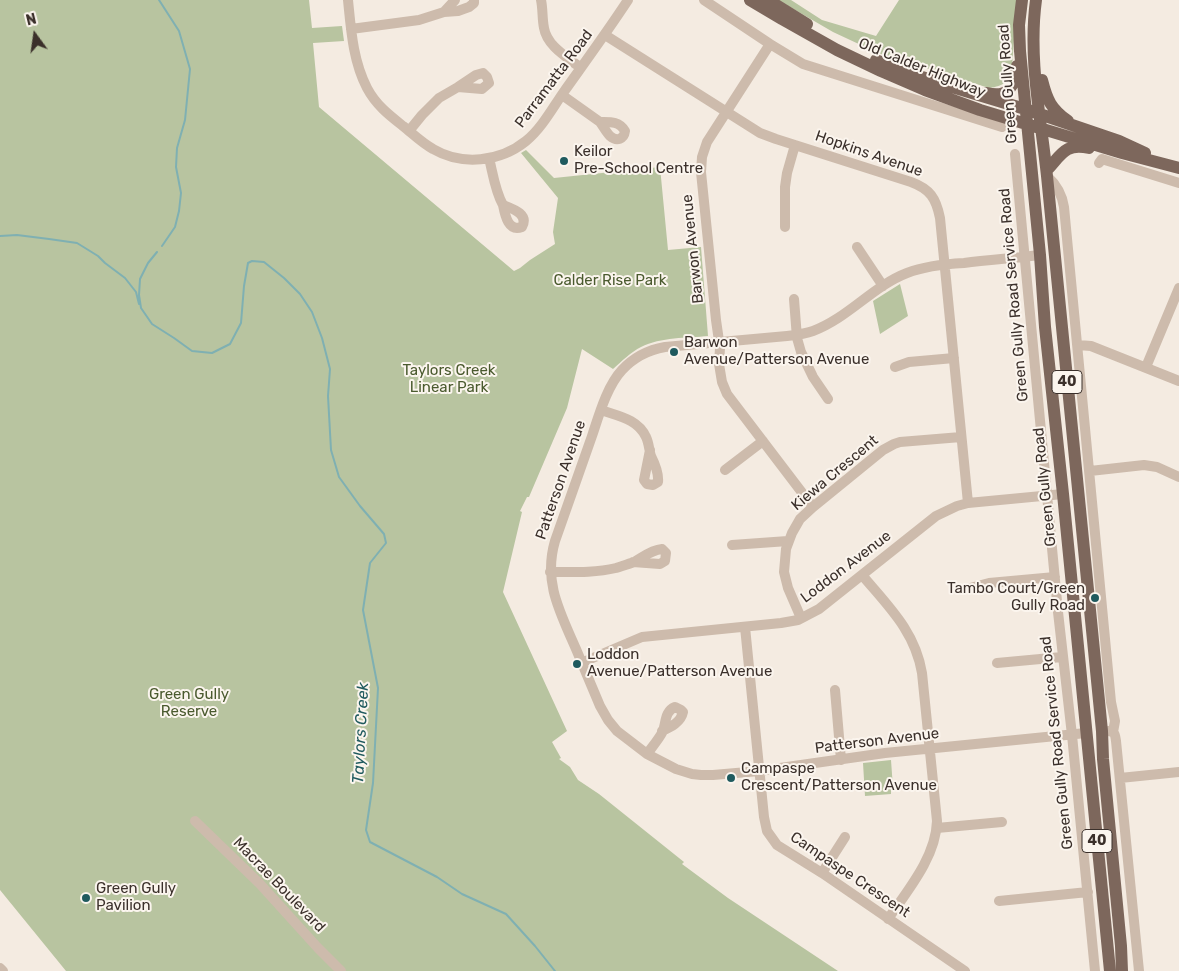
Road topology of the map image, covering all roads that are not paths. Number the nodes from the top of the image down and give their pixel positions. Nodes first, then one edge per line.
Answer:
1 (348, 0) edge
2 (455, 0) edge
3 (474, 0) edge
4 (628, 0) edge
5 (704, 0) edge
6 (750, 0) edge
7 (768, 0) edge
8 (1022, 0) edge
9 (1036, 0) edge
10 (543, 2) edge
11 (444, 12) junction
12 (351, 29) junction
13 (605, 35) junction
14 (1020, 37) junction
15 (1033, 41) junction
16 (770, 44) junction
17 (581, 68) junction
18 (895, 68) junction
19 (458, 87) dead end
20 (562, 95) junction
21 (1026, 110) junction
22 (726, 112) junction
23 (1039, 114) junction
24 (600, 122) dead end
25 (1027, 123) junction
26 (1077, 127) junction
27 (1002, 128) dead end
28 (1042, 128) junction
29 (409, 131) junction
30 (795, 145) junction
31 (1122, 153) junction
32 (1015, 154) dead end
33 (489, 158) junction
34 (1098, 163) dead end
35 (1178, 167) edge
36 (1047, 173) junction
37 (1179, 183) edge
38 (503, 205) dead end
39 (785, 227) dead end
40 (857, 247) dead end
41 (1040, 255) junction
42 (1025, 257) junction
43 (944, 264) junction
44 (883, 286) junction
45 (1179, 288) edge
46 (794, 299) dead end
47 (797, 335) junction
48 (717, 342) junction
49 (1078, 345) junction
50 (954, 358) junction
51 (1146, 367) junction
52 (895, 368) dead end
53 (1179, 381) edge
54 (828, 399) dead end
55 (601, 410) junction
56 (961, 437) junction
57 (763, 441) junction
58 (650, 450) dead end
59 (725, 470) dead end
60 (1090, 470) junction
61 (1179, 477) edge
62 (1078, 492) junction
63 (1092, 492) junction
64 (1062, 494) junction
65 (1047, 495) junction
66 (968, 503) junction
67 (813, 507) junction
68 (788, 541) junction
69 (732, 546) dead end
70 (633, 562) dead end
71 (550, 572) junction
72 (862, 575) junction
73 (1054, 577) junction
74 (970, 588) dead end
75 (801, 618) junction
76 (745, 626) junction
77 (1062, 657) junction
78 (581, 662) junction
79 (997, 663) dead end
80 (835, 690) dead end
81 (662, 731) dead end
82 (1108, 732) junction
83 (1086, 733) junction
84 (1072, 735) junction
85 (929, 749) junction
86 (647, 754) junction
87 (842, 760) junction
88 (759, 771) junction
89 (1179, 772) edge
90 (1120, 778) junction
91 (195, 820) dead end
92 (1002, 822) dead end
93 (937, 828) junction
94 (846, 837) dead end
95 (822, 874) junction
96 (1088, 892) junction
97 (999, 901) dead end
98 (888, 919) junction
99 (0, 968) edge
100 (3, 971) edge
101 (341, 971) edge
102 (965, 971) edge
103 (1096, 971) edge
104 (1110, 971) edge
105 (1122, 971) edge
106 (1139, 971) edge

1 - 12 street, Parramatta Road
2 - 11 street
3 - 11 street
4 - 13 street, Parramatta Road
5 - 16 street
6 - 25 main road, Old Calder Highway
7 - 18 main road, Old Calder Highway
8 - 14 main road, Green Gully Road / 40
9 - 15 main road, Green Gully Road / 40
10 - 17 street
11 - 12 street
12 - 29 street, Parramatta Road
13 - 17 street, Parramatta Road
13 - 22 street, Hopkins Avenue
14 - 18 main road
14 - 21 main road, Green Gully Road / 40
15 - 23 main road, Green Gully Road / 40
15 - 26 main road
16 - 22 street, Barwon Avenue
16 - 27 street
17 - 20 street, Parramatta Road
18 - 21 main road, Old Calder Highway
19 - 29 street
20 - 24 street
20 - 33 street, Parramatta Road
21 - 23 main road, Old Calder Highway
21 - 25 main road, Green Gully Road / 40
22 - 30 street, Hopkins Avenue
22 - 48 street, Barwon Avenue
23 - 26 main road, Old Calder Highway
23 - 28 main road, Green Gully Road / 40
25 - 28 main road, Old Calder Highway
25 - 41 main road, Green Gully Road / 40
26 - 35 main road, Old Calder Highway
28 - 31 main road, Old Calder Highway
28 - 36 main road, Green Gully Road / 40
29 - 33 street, Parramatta Road
30 - 39 street
30 - 43 street, Hopkins Avenue
31 - 35 main road, Old Calder Highway
31 - 36 main road
32 - 42 street, Green Gully Road Service Road
33 - 38 street
34 - 37 street
36 - 49 street
36 - 62 main road, Green Gully Road / 40
40 - 44 street
41 - 42 street, Patterson Avenue
41 - 64 main road, Green Gully Road / 40
42 - 43 street, Patterson Avenue
42 - 65 street, Green Gully Road Service Road
43 - 44 street, Patterson Avenue
43 - 50 street, Hopkins Avenue
44 - 47 street, Patterson Avenue
45 - 51 street
46 - 47 street
47 - 48 street, Patterson Avenue
47 - 54 street
48 - 55 street, Patterson Avenue
48 - 57 street, Barwon Avenue
49 - 51 street
49 - 60 street
50 - 52 street
50 - 56 street, Hopkins Avenue
51 - 53 street
55 - 58 street
55 - 71 street, Patterson Avenue
56 - 66 street, Hopkins Avenue
56 - 67 street, Kiewa Crescent
57 - 59 street
57 - 67 street, Barwon Avenue
60 - 61 street
60 - 63 street
62 - 63 street
62 - 64 main road
62 - 82 main road, Green Gully Road / 40
63 - 82 street
64 - 65 street, Loddon Avenue
64 - 83 main road, Green Gully Road / 40
65 - 66 street, Loddon Avenue
65 - 73 street, Green Gully Road Service Road
66 - 72 street, Loddon Avenue
67 - 68 street, Kiewa Crescent
68 - 69 street
68 - 75 street, Kiewa Crescent
70 - 71 street
71 - 78 street, Patterson Avenue
72 - 75 street, Loddon Avenue
72 - 85 street
73 - 74 street
73 - 77 street, Green Gully Road Service Road
75 - 76 street, Loddon Avenue
76 - 78 street, Loddon Avenue
76 - 88 street, Campaspe Crescent
77 - 79 street
77 - 84 street, Green Gully Road Service Road
78 - 86 street, Patterson Avenue
80 - 87 street
81 - 86 street
82 - 83 main road
82 - 90 street
82 - 105 main road, Green Gully Road / 40
83 - 84 street, Patterson Avenue
83 - 104 main road, Green Gully Road / 40
84 - 85 street, Patterson Avenue
84 - 96 street, Green Gully Road Service Road
85 - 87 street, Patterson Avenue
85 - 93 street
86 - 88 street, Patterson Avenue
87 - 88 street, Patterson Avenue
88 - 95 street, Campaspe Crescent
89 - 90 street
90 - 106 street
91 - 101 street, Macrae Boulevard
92 - 93 street
93 - 98 street
94 - 95 street
95 - 98 street, Campaspe Crescent
96 - 97 street
96 - 103 street, Green Gully Road Service Road
98 - 102 street, Campaspe Crescent
99 - 100 street

